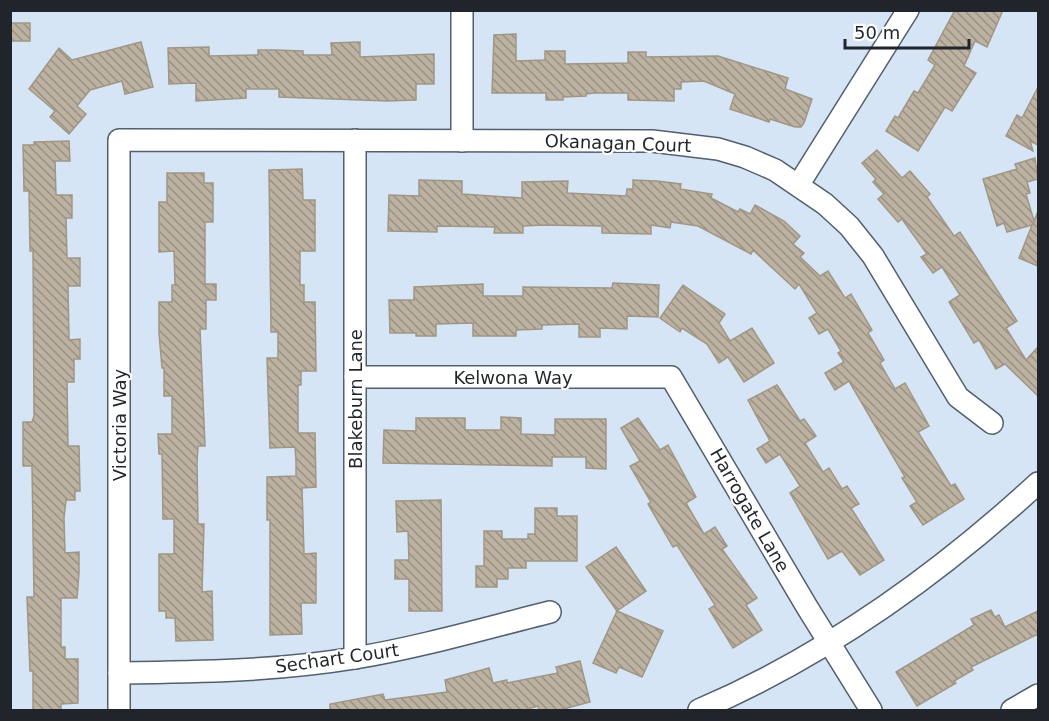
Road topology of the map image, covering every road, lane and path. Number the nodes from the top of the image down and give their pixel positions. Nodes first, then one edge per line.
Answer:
1 (462, 10) edge
2 (908, 10) edge
3 (119, 140) joint
4 (355, 141) junction
5 (462, 141) junction
6 (799, 184) junction
7 (355, 377) junction
8 (671, 377) joint
9 (992, 423) dead end
10 (1038, 483) edge
11 (550, 612) dead end
12 (830, 642) junction
13 (355, 658) junction
14 (119, 673) junction
15 (1038, 695) edge
16 (118, 711) edge
17 (699, 711) edge
18 (871, 711) edge
19 (1012, 711) edge

1 - 5 street
2 - 6 street
3 - 4 street, Okanagan Court
3 - 14 street, Victoria Way
4 - 5 street, Okanagan Court
4 - 7 street, Blakeburn Lane
5 - 6 street, Okanagan Court
6 - 9 street, Okanagan Court
7 - 8 street, Kelwona Way
7 - 13 street, Blakeburn Lane
8 - 12 street, Harrogate Lane
10 - 12 street
11 - 13 street, Sechart Court
12 - 17 street
12 - 18 street, Harrogate Lane
13 - 14 street, Sechart Court
14 - 16 street, Victoria Way
15 - 19 street

